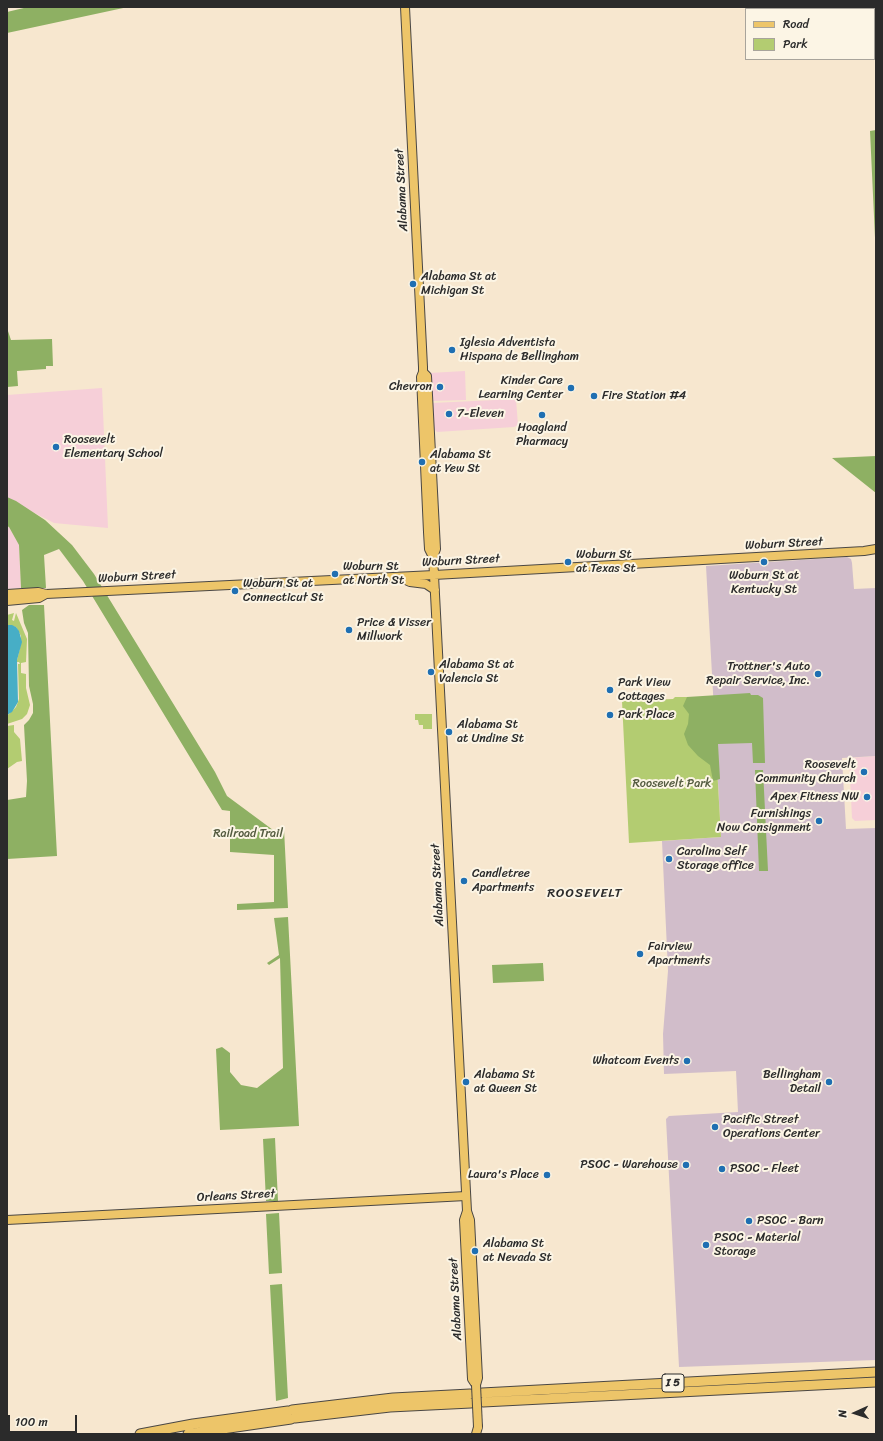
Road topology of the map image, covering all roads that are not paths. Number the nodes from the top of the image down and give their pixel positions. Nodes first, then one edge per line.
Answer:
1 (405, 7) edge
2 (876, 549) edge
3 (434, 574) junction
4 (398, 576) junction
5 (435, 590) junction
6 (7, 594) edge
7 (46, 594) junction
8 (7, 601) edge
9 (466, 1196) junction
10 (7, 1220) edge
11 (876, 1372) edge
12 (876, 1382) edge
13 (470, 1398) dead end
14 (291, 1414) junction
15 (478, 1432) edge
16 (140, 1434) edge
17 (188, 1434) edge

1 - 3 main road, Alabama Street
2 - 3 main road, Woburn Street
3 - 4 main road, Woburn Street
3 - 5 main road, Alabama Street
4 - 5 main road
4 - 7 main road, Woburn Street
5 - 9 main road, Alabama Street
6 - 7 main road, Woburn Street
7 - 8 main road, Woburn Street
9 - 10 main road, Orleans Street
9 - 15 main road, Alabama Street, bridge
11 - 12 highway, I 5
13 - 14 highway
14 - 16 highway
14 - 17 highway

